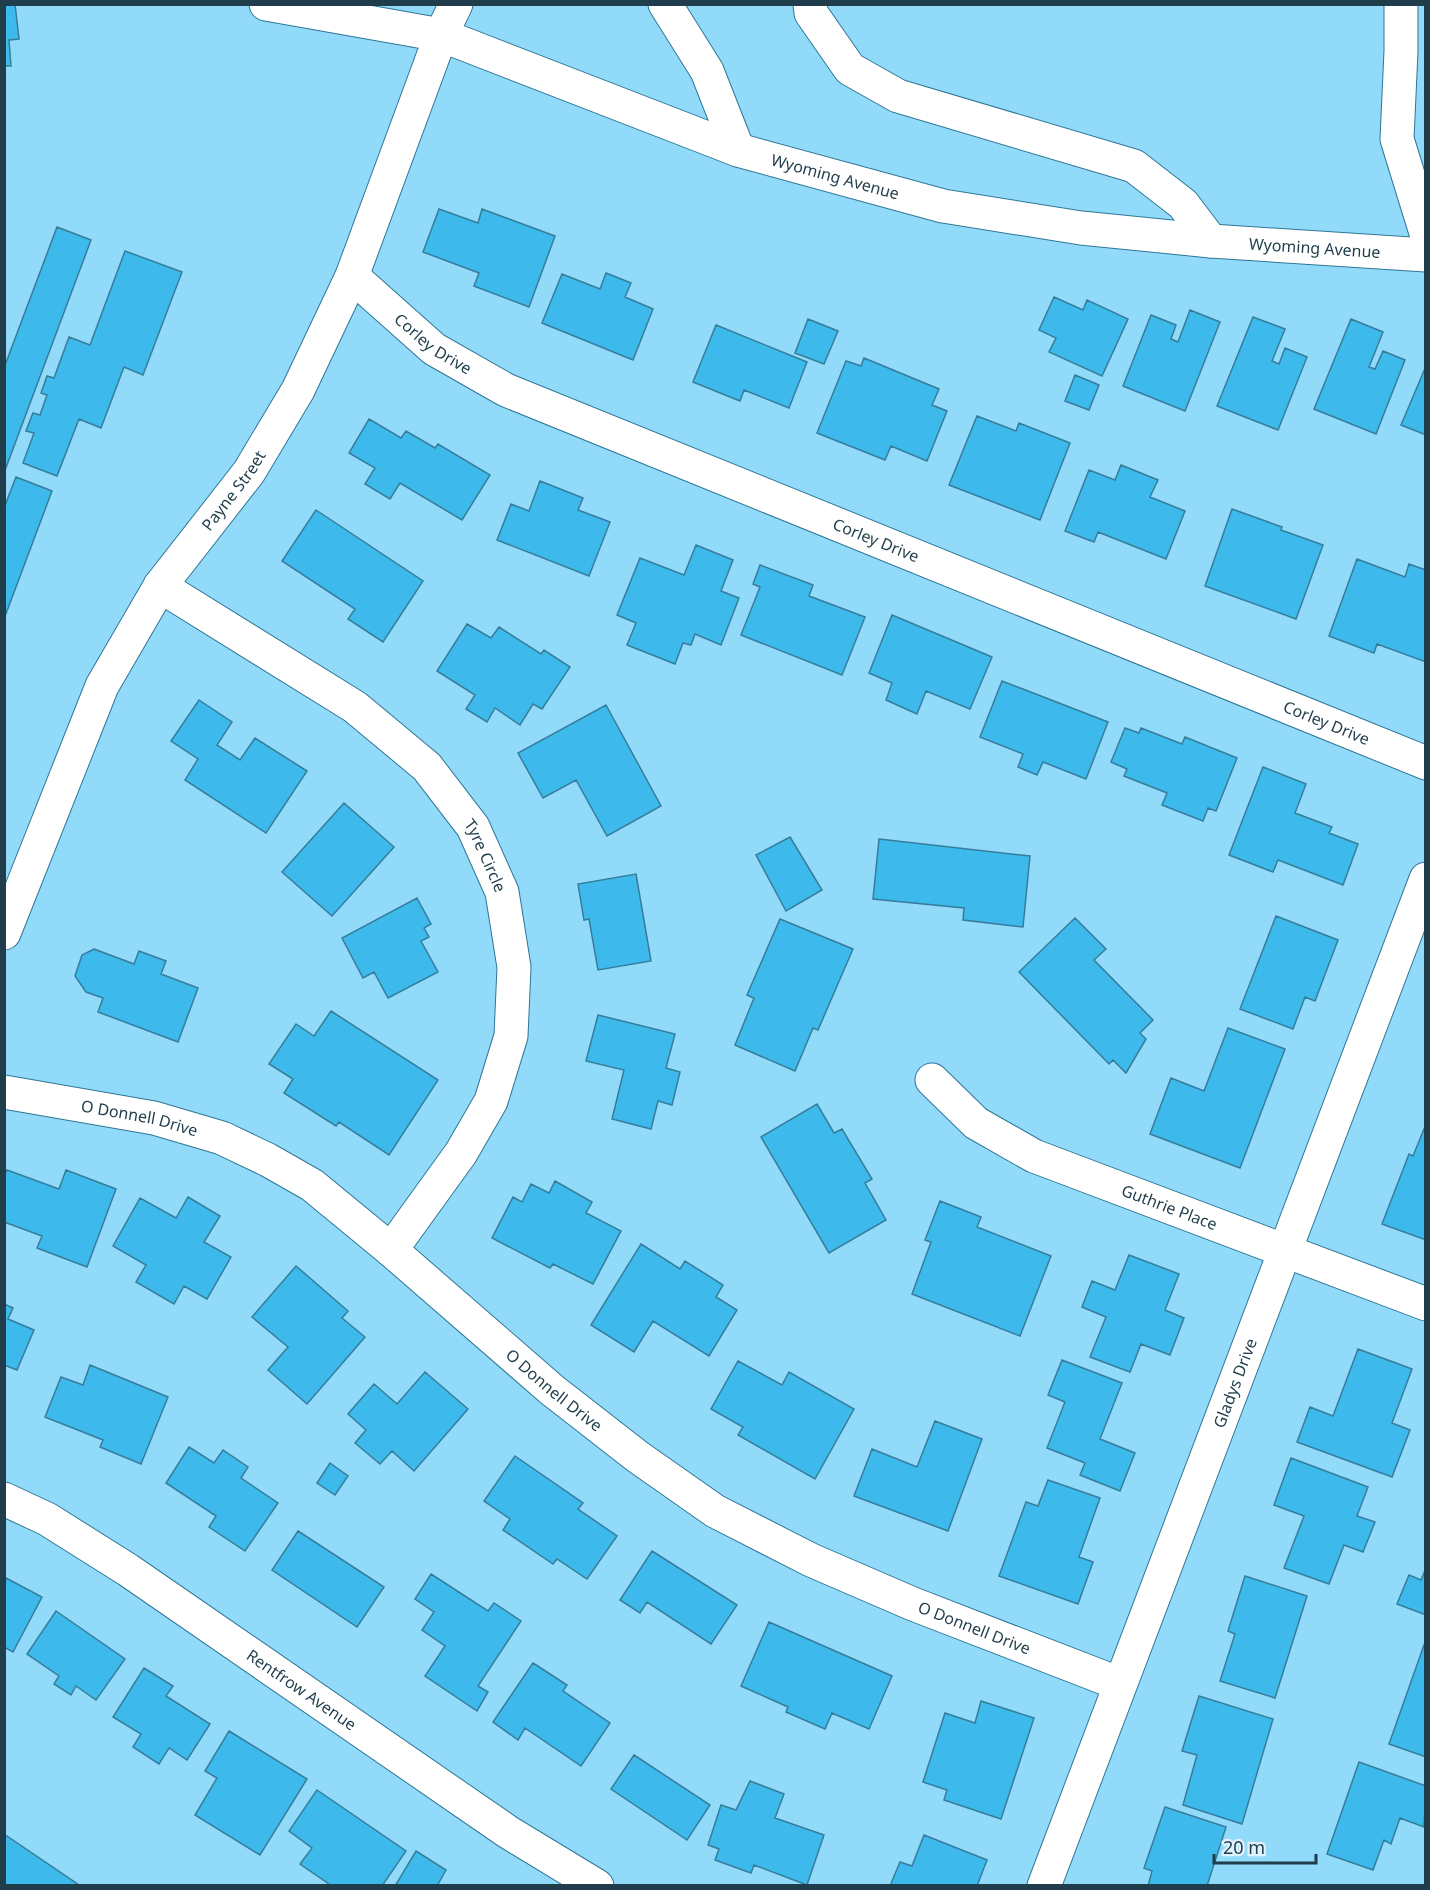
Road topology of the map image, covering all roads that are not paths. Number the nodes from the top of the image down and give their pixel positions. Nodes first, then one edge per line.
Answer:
1 (266, 4) edge
2 (456, 4) edge
3 (665, 4) edge
4 (810, 4) edge
5 (1401, 4) edge
6 (441, 35) junction
7 (738, 150) junction
8 (1425, 233) edge
9 (1211, 241) junction
10 (1425, 255) edge
11 (352, 276) junction
12 (160, 586) junction
13 (1425, 762) edge
14 (1425, 879) edge
15 (4, 933) edge
16 (932, 1080) dead end
17 (4, 1092) edge
18 (391, 1250) junction
19 (1285, 1250) junction
20 (1425, 1305) edge
21 (4, 1499) edge
22 (1120, 1684) junction
23 (597, 1886) edge
24 (1044, 1886) edge

1 - 6 street, Wyoming Avenue
2 - 6 street, Payne Street
3 - 7 street
4 - 9 street
5 - 8 street
6 - 7 street, Wyoming Avenue
6 - 11 street, Payne Street
7 - 9 street, Wyoming Avenue
9 - 10 street, Wyoming Avenue
11 - 12 street, Payne Street
11 - 13 street, Corley Drive
12 - 15 street, Payne Street
12 - 18 street, Tyre Circle
14 - 19 street, Gladys Drive
16 - 19 street, Guthrie Place
17 - 18 street, O Donnell Drive
18 - 22 street, O Donnell Drive
19 - 20 street, Guthrie Place
19 - 22 street, Gladys Drive
21 - 23 street, Rentfrow Avenue
22 - 24 street, Gladys Drive

